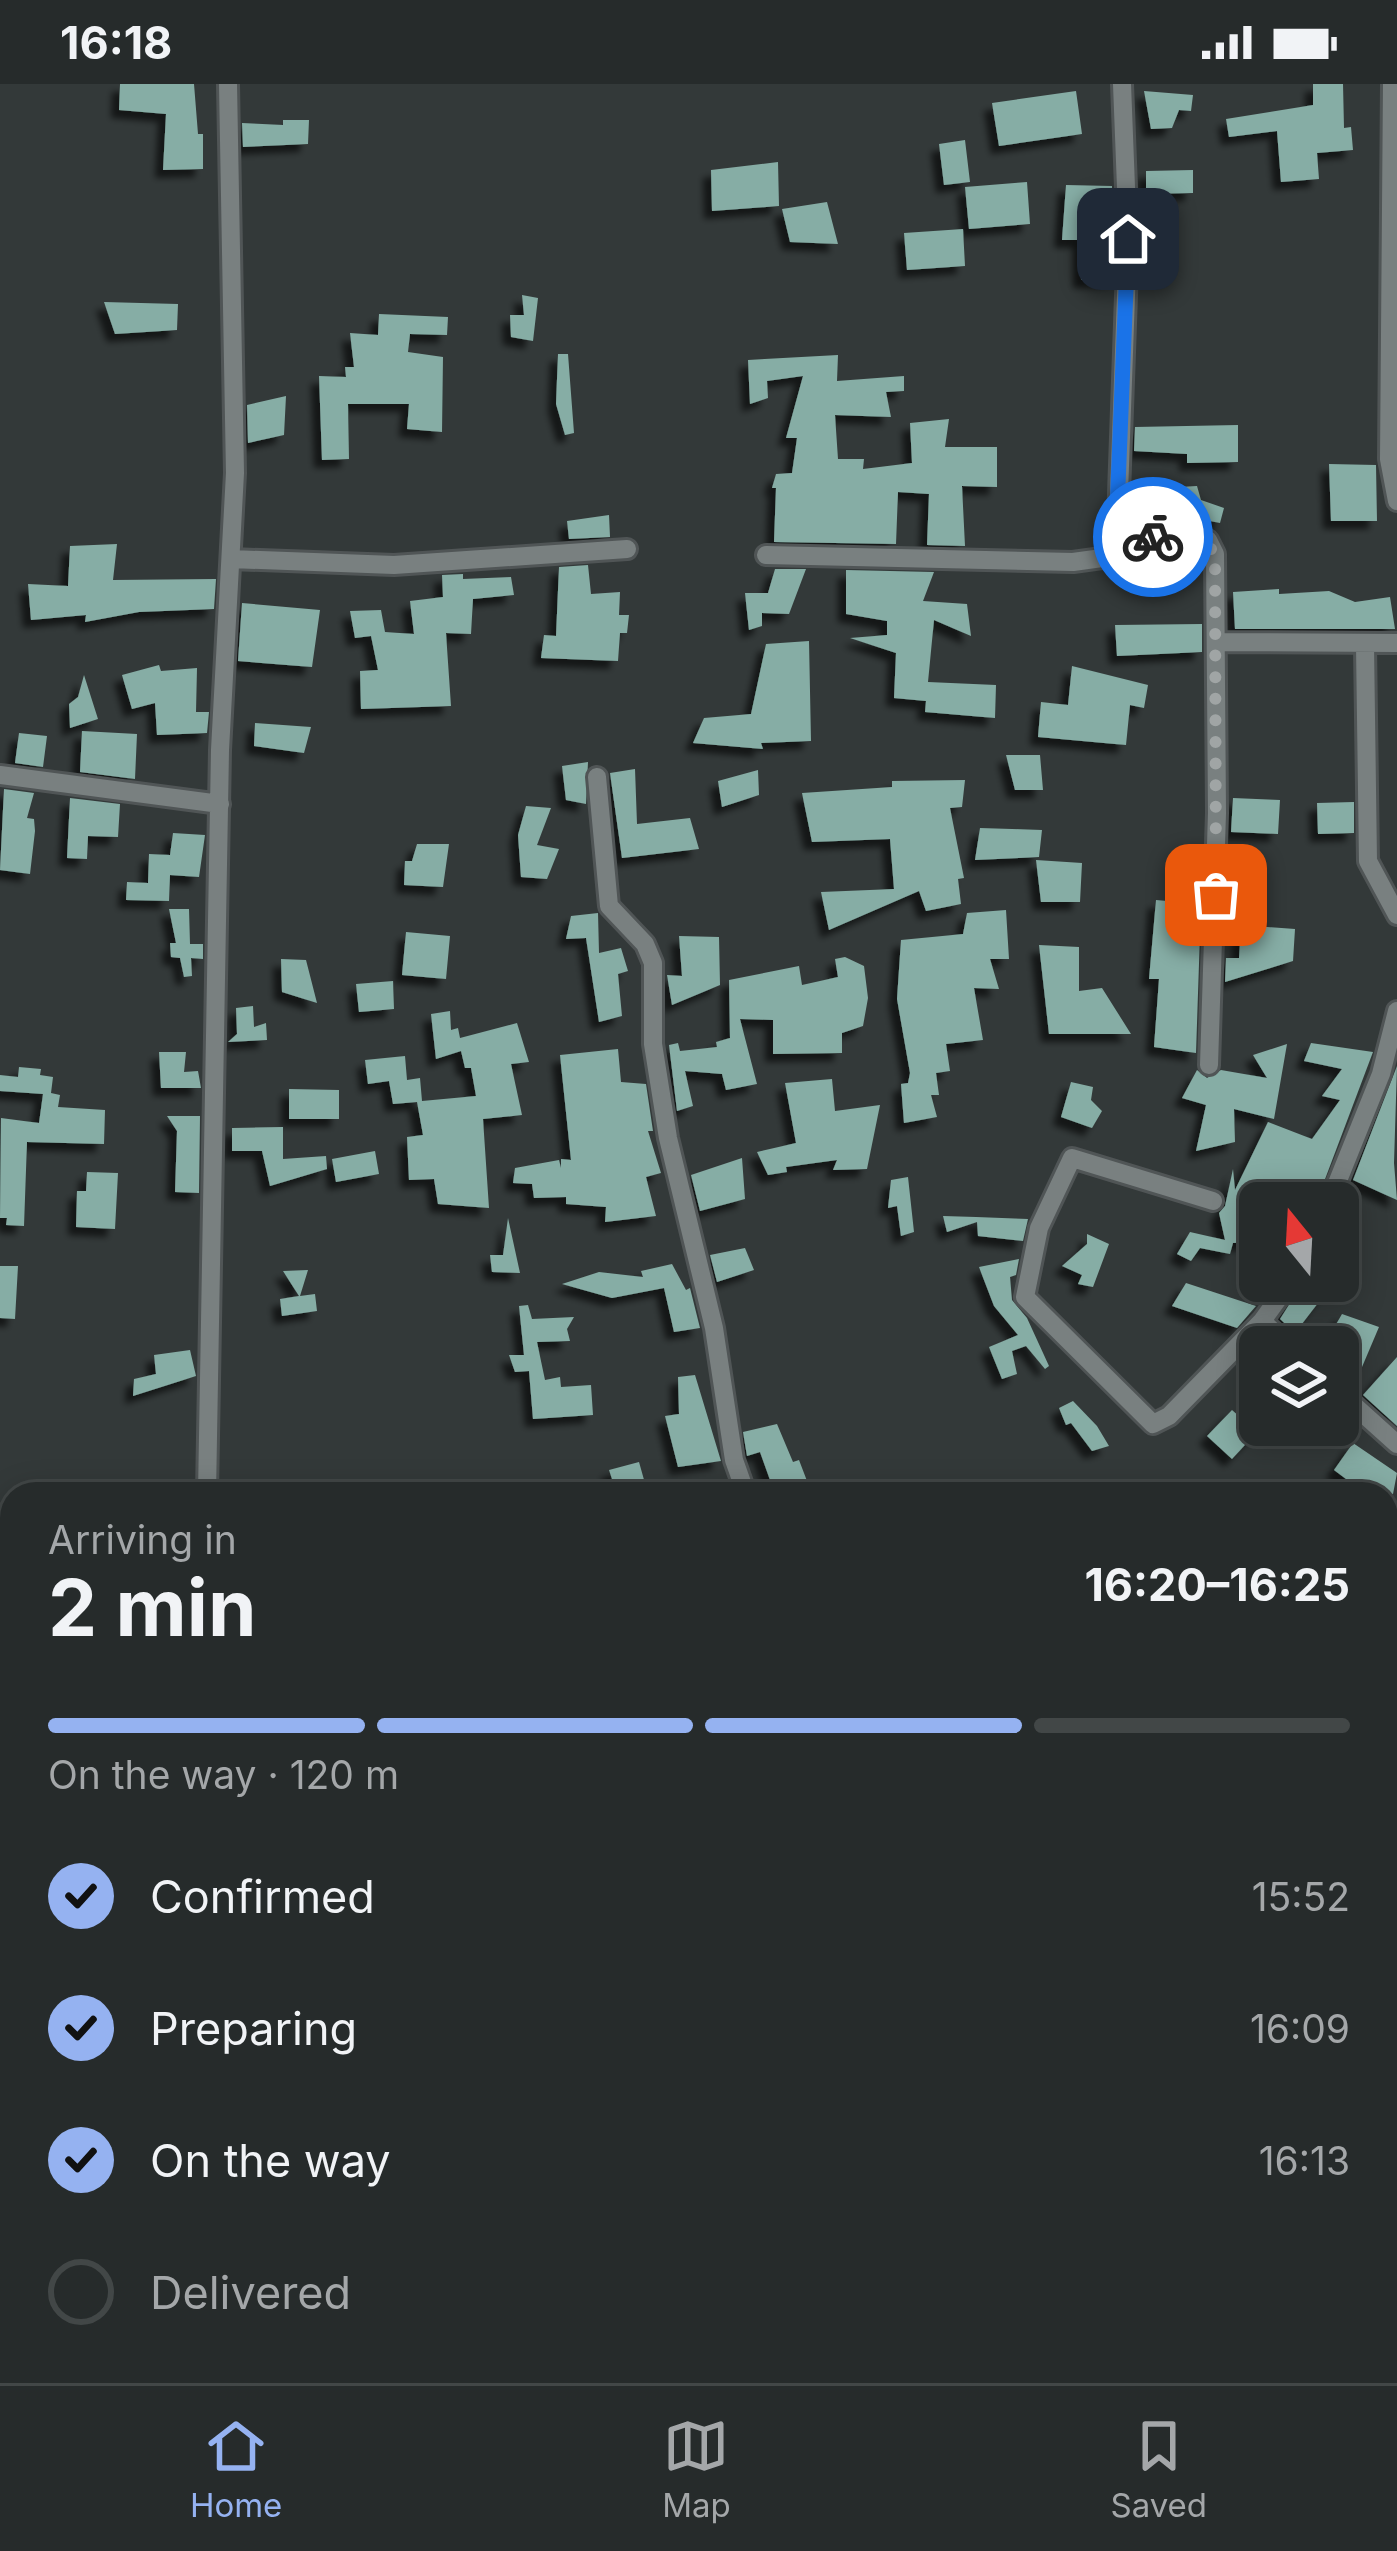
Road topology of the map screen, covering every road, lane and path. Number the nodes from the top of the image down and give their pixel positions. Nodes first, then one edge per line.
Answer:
1 (228, 84) edge
2 (1122, 84) edge
3 (1392, 84) edge
4 (1397, 501) edge
5 (1127, 544) junction
6 (627, 549) dead end
7 (766, 555) dead end
8 (231, 559) junction
9 (1219, 641) junction
10 (1397, 643) edge
11 (1365, 645) junction
12 (0, 775) edge
13 (597, 777) dead end
14 (220, 804) junction
15 (1397, 915) edge
16 (1397, 1011) edge
17 (1209, 1065) dead end
18 (1337, 1182) edge
19 (1213, 1202) dead end
20 (1276, 1302) edge
21 (1262, 1321) junction
22 (1267, 1326) edge
23 (1359, 1410) edge
24 (1397, 1444) edge
25 (207, 1482) edge
26 (742, 1482) edge

1 - 8 street
2 - 5 street
3 - 4 street
5 - 7 street
5 - 9 street
6 - 8 street
8 - 14 street
9 - 11 street
9 - 17 street
10 - 11 street
11 - 15 street
12 - 14 street
13 - 26 street
14 - 25 street
16 - 18 street
19 - 21 street
20 - 21 street
21 - 22 street
23 - 24 street

